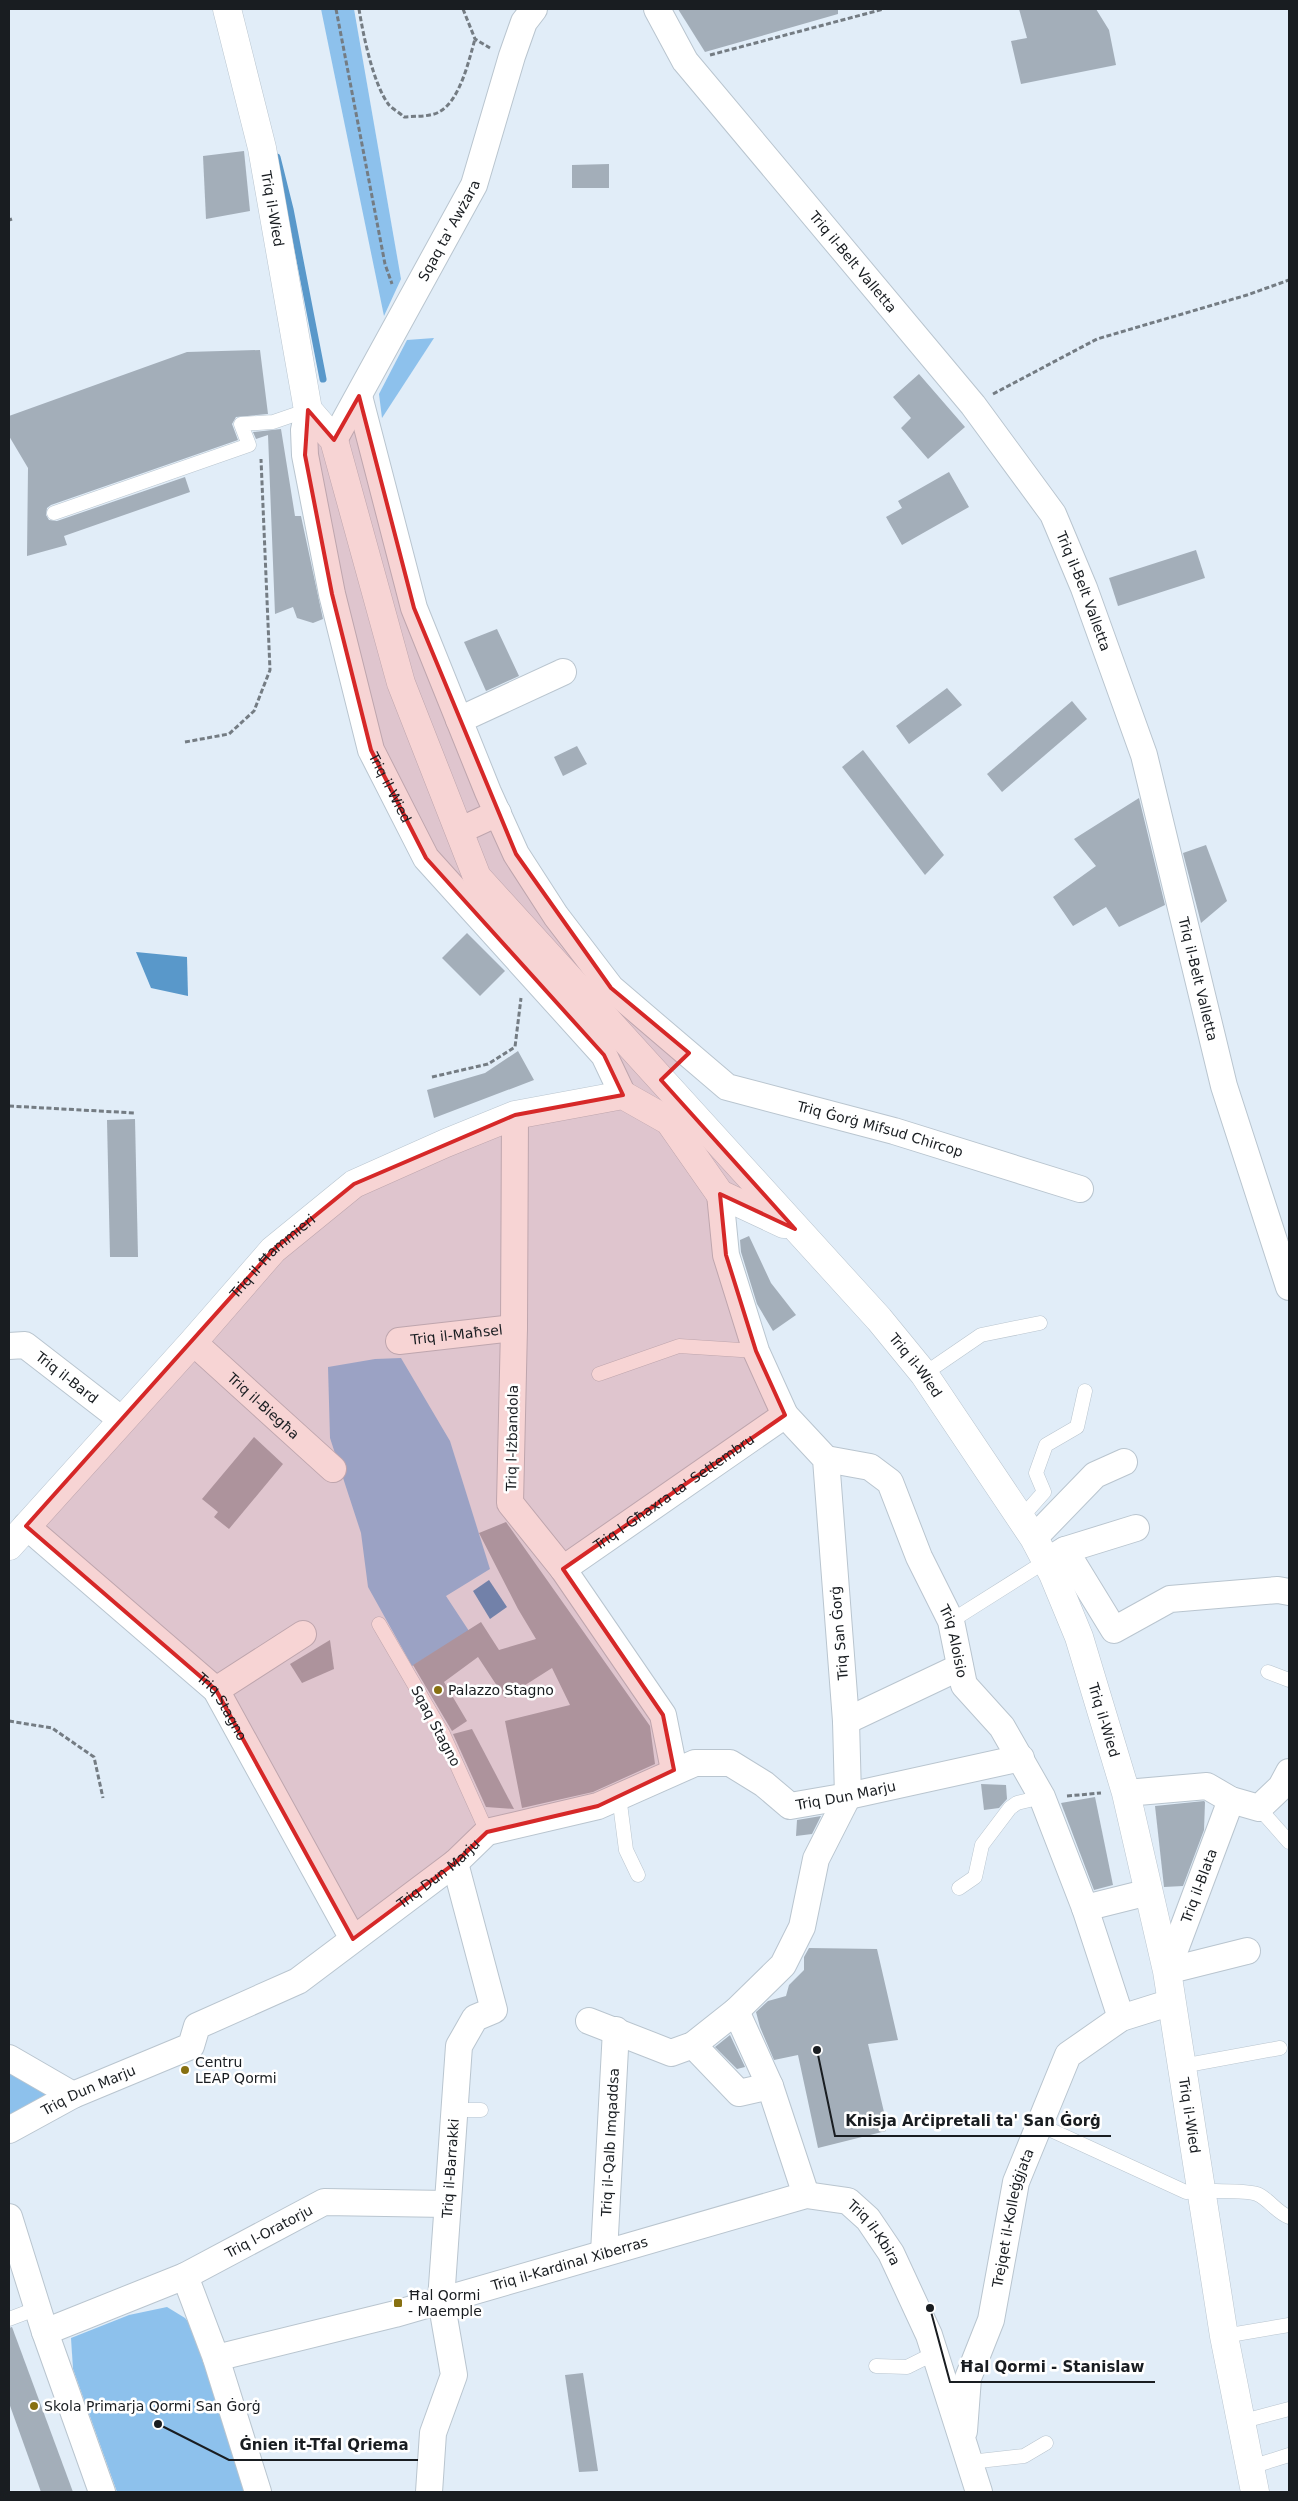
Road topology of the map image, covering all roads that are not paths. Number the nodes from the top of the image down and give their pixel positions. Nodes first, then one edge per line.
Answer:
1 (227, 9) edge
2 (534, 9) edge
3 (657, 9) edge
4 (359, 396) junction
5 (308, 410) junction
6 (334, 440) junction
7 (54, 513) dead end
8 (563, 672) dead end
9 (459, 720) junction
10 (498, 813) junction
11 (459, 831) junction
12 (689, 1053) junction
13 (661, 1080) junction
14 (622, 1095) junction
15 (515, 1114) junction
16 (1080, 1188) dead end
17 (720, 1194) junction
18 (795, 1229) junction
19 (1289, 1287) edge
20 (1040, 1323) dead end
21 (514, 1328) junction
22 (399, 1341) dead end
23 (193, 1342) junction
24 (9, 1346) edge
25 (756, 1351) junction
26 (600, 1374) dead end
27 (924, 1374) junction
28 (1085, 1391) dead end
29 (785, 1414) junction
30 (122, 1420) junction
31 (826, 1459) junction
32 (1124, 1462) dead end
33 (333, 1469) dead end
34 (1136, 1528) dead end
35 (17, 1536) edge
36 (1041, 1542) junction
37 (563, 1569) junction
38 (1289, 1592) edge
39 (951, 1622) junction
40 (379, 1624) dead end
41 (303, 1634) dead end
42 (960, 1667) junction
43 (1268, 1672) dead end
44 (1289, 1680) edge
45 (216, 1690) junction
46 (846, 1721) junction
47 (1021, 1758) junction
48 (674, 1770) junction
49 (1286, 1785) edge
50 (1126, 1793) junction
51 (619, 1796) junction
52 (848, 1796) junction
53 (1042, 1797) junction
54 (1231, 1800) junction
55 (1259, 1808) junction
56 (487, 1832) junction
57 (1289, 1842) edge
58 (455, 1863) junction
59 (638, 1875) dead end
60 (958, 1888) dead end
61 (1149, 1892) junction
62 (1085, 1908) junction
63 (353, 1939) junction
64 (1247, 1951) dead end
65 (1167, 1971) junction
66 (1172, 2002) junction
67 (736, 2011) junction
68 (1121, 2018) junction
69 (589, 2021) dead end
70 (616, 2030) junction
71 (693, 2046) junction
72 (1280, 2048) dead end
73 (9, 2058) edge
74 (1182, 2066) junction
75 (770, 2086) junction
76 (73, 2095) junction
77 (455, 2110) junction
78 (481, 2110) dead end
79 (1040, 2125) junction
80 (9, 2130) edge
81 (1201, 2190) junction
82 (806, 2194) junction
83 (447, 2204) junction
84 (9, 2217) edge
85 (1289, 2217) edge
86 (604, 2253) junction
87 (185, 2276) junction
88 (441, 2300) junction
89 (9, 2319) edge
90 (41, 2320) junction
91 (1289, 2325) edge
92 (1224, 2336) junction
93 (933, 2354) junction
94 (216, 2358) junction
95 (876, 2366) dead end
96 (1289, 2409) edge
97 (1240, 2422) junction
98 (1046, 2443) dead end
99 (967, 2453) junction
100 (1289, 2455) edge
101 (1253, 2480) edge
102 (102, 2492) edge
103 (258, 2492) edge
104 (429, 2492) edge
105 (979, 2492) edge

1 - 5 street, Triq il-Wied
2 - 4 street, Sqaq ta' Awżara
3 - 19 street, Triq il-Belt Valletta
4 - 6 street, Sqaq ta' Awżara
4 - 9 street
5 - 6 street, Triq il-Wied
5 - 7 lane
5 - 14 street, Triq il-Wied
6 - 11 street, Triq il-Wied
8 - 9 street
9 - 10 street
10 - 11 street
10 - 12 street
11 - 13 street, Triq il-Wied
12 - 13 street
12 - 16 street, Triq Ġorġ Mifsud Chircop
13 - 18 street, Triq il-Wied
14 - 15 street, Triq il-Ħammieri
14 - 17 street
15 - 21 street, Triq l-Iżbandola
15 - 23 street, Triq il-Ħammieri
17 - 18 street
17 - 25 street
18 - 27 street, Triq il-Wied
20 - 27 lane
21 - 22 street, Triq il-Maħsel
21 - 37 street, Triq l-Iżbandola
23 - 30 street, Triq il-Ħammieri
23 - 33 street, Triq il-Biegħa
24 - 30 street, Triq il-Bard
25 - 26 lane
25 - 29 street
27 - 36 street, Triq il-Wied
28 - 36 lane
29 - 31 street
29 - 37 street, Triq l-Għaxra ta' Settembru
30 - 35 street, Triq il-Ħammieri
31 - 39 street, Triq Aloisio
31 - 46 street, Triq San Ġorġ
32 - 36 street
34 - 36 street
35 - 45 street, Triq Stagno
36 - 38 street
36 - 39 lane
36 - 50 street, Triq il-Wied
37 - 48 street, Triq l-Iżbandola
39 - 42 street, Triq Aloisio
40 - 56 lane, Sqaq Stagno
41 - 45 street
42 - 46 street
42 - 47 street, Triq Aloisio
43 - 44 lane
45 - 63 street, Triq Stagno
46 - 52 street, Triq San Ġorġ
47 - 52 street, Triq Dun Marju
47 - 53 street, Triq Aloisio
48 - 51 street, Triq Dun Marju
48 - 52 street, Triq Dun Marju
49 - 55 street
50 - 54 street
50 - 61 street, Triq il-Wied
51 - 56 street, Triq Dun Marju
51 - 59 lane
52 - 67 street, Triq San Ġorġ
53 - 60 lane
53 - 62 street, Triq Aloisio
54 - 55 street
54 - 65 street, Triq il-Blata
55 - 57 lane
56 - 58 street, Triq Dun Marju
58 - 63 street, Triq Dun Marju
58 - 77 street, Triq il-Barrakki
61 - 62 street
61 - 65 street, Triq il-Wied
62 - 68 street, Triq Aloisio
63 - 76 street, Triq Dun Marju
64 - 65 street
65 - 66 street, Triq il-Wied
66 - 68 street, Trejqet il-Kolleġġjata
66 - 74 street, Triq il-Wied
67 - 71 street, Triq San Ġorġ
67 - 75 street
68 - 79 street, Trejqet il-Kolleġġjata
69 - 70 street, Triq San Ġorġ
70 - 71 street, Triq San Ġorġ
70 - 86 street, Triq il-Qalb Imqaddsa
71 - 75 street
72 - 74 lane
73 - 76 street
74 - 81 street, Triq il-Wied
75 - 82 street
76 - 80 street, Triq Dun Marju
77 - 78 lane
77 - 83 street, Triq il-Barrakki
79 - 81 lane
79 - 99 street, Trejqet il-Kolleġġjata
81 - 85 lane
81 - 92 street, Triq il-Wied
82 - 86 street, Triq il-Kardinal Xiberras
82 - 93 street, Triq il-Kbira
83 - 87 street, Triq l-Oratorju
83 - 88 street, Triq il-Barrakki
84 - 90 street
86 - 88 street, Triq il-Kardinal Xiberras
87 - 90 street, Triq l-Oratorju
87 - 94 street
88 - 94 street, Triq il-Kardinal Xiberras
88 - 104 street, Triq il-Barrakki
89 - 90 lane
90 - 102 street
91 - 92 lane
92 - 97 street, Triq il-Wied
93 - 95 lane
93 - 99 street, Triq il-Kbira
94 - 103 street
96 - 97 lane
97 - 101 street, Triq il-Wied
98 - 99 lane
99 - 105 street, Triq il-Kbira
100 - 101 lane

